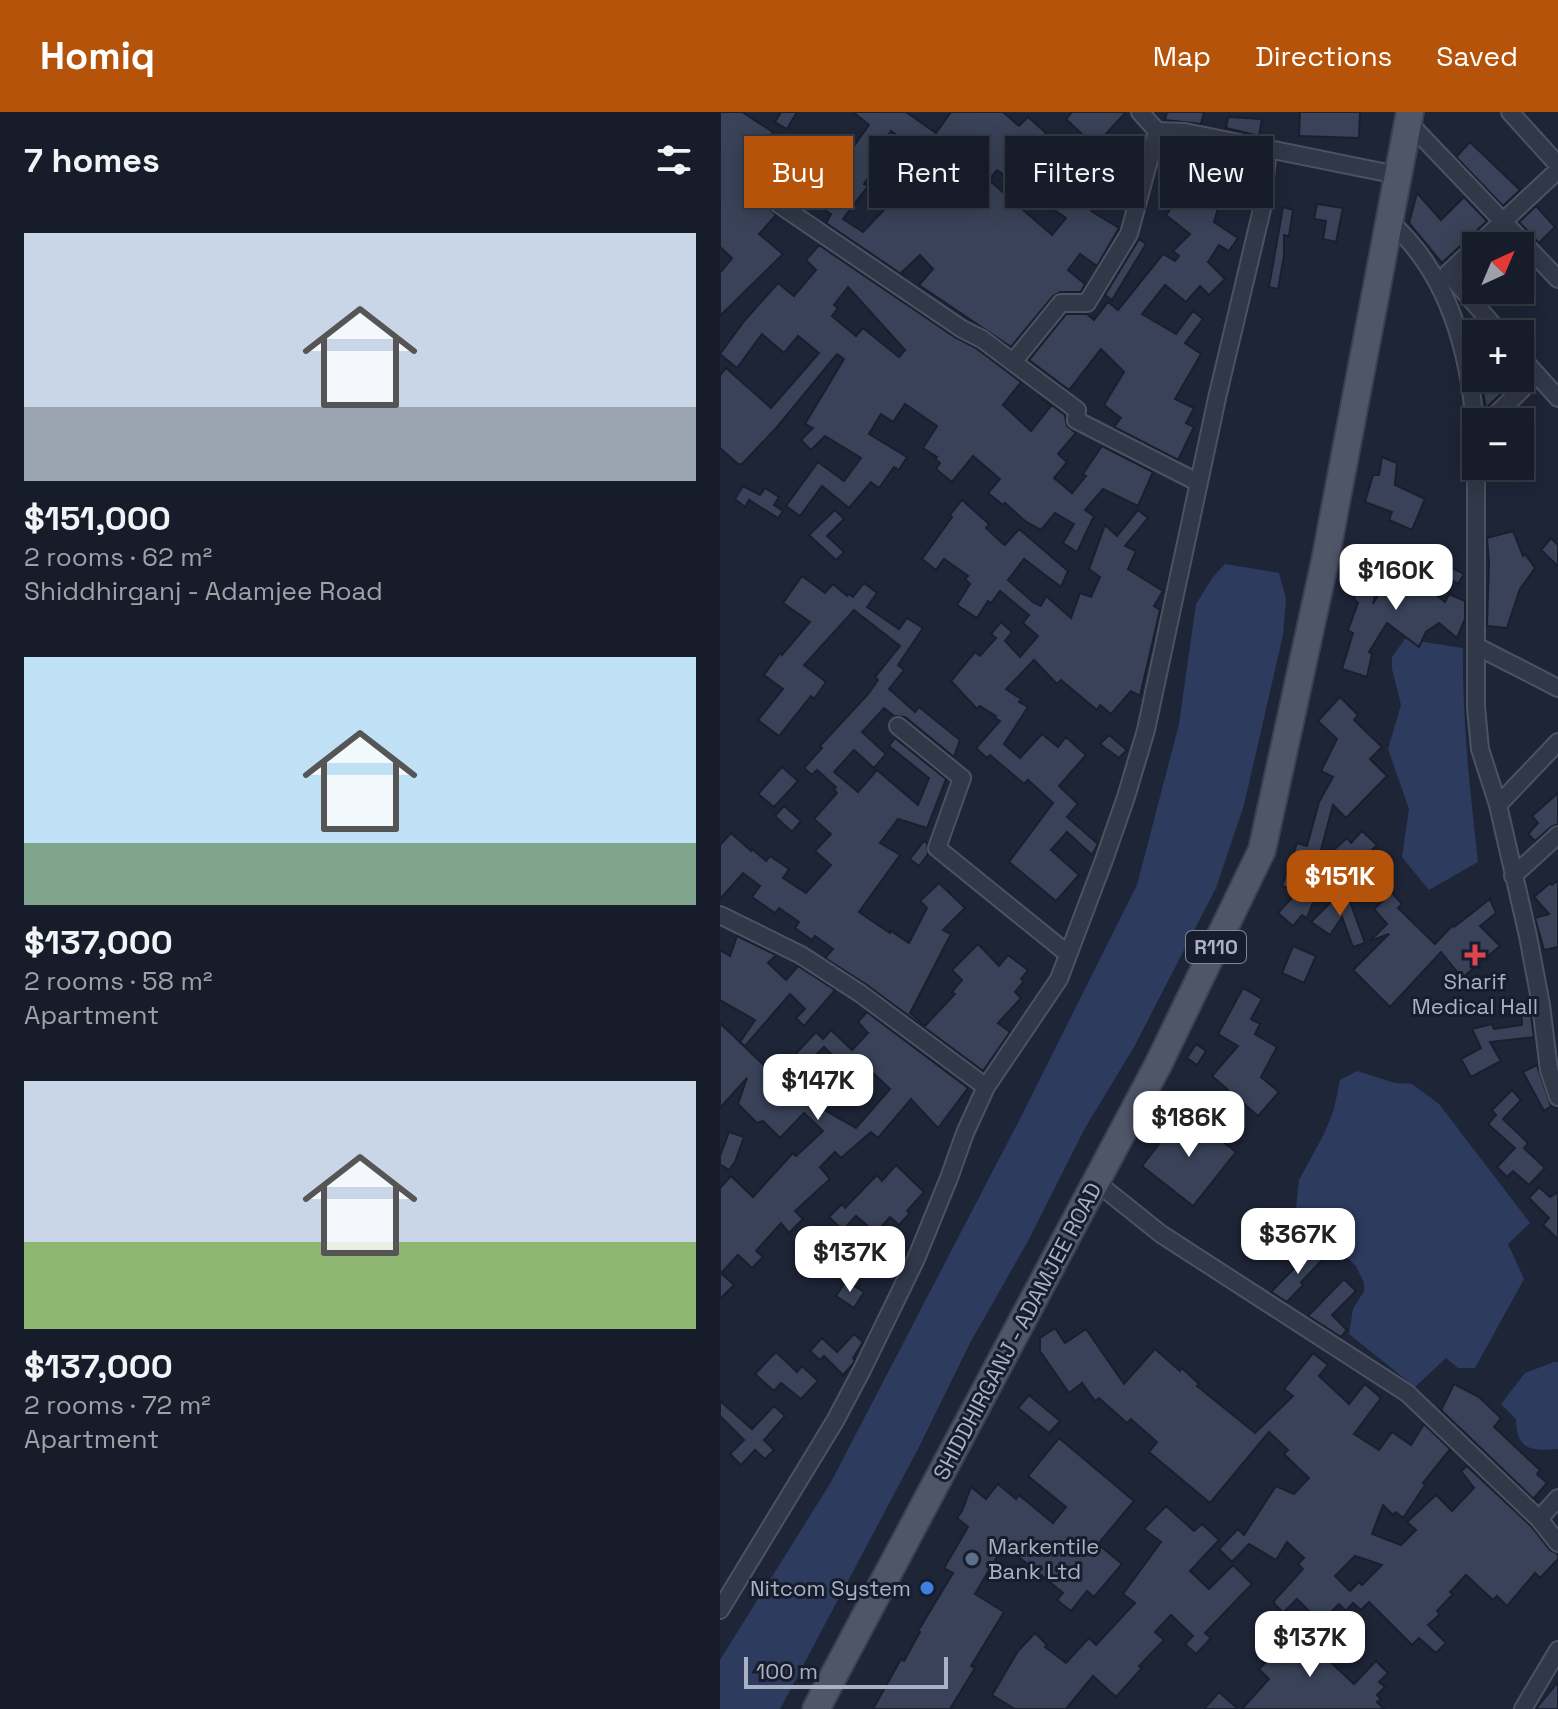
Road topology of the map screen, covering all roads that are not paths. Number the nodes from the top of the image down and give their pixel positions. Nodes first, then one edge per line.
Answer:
1 (1140, 112) edge
2 (1510, 112) edge
3 (1409, 117) edge
4 (1157, 131) junction
5 (1206, 136) edge
6 (1273, 149) edge
7 (1558, 167) edge
8 (1397, 175) junction
9 (784, 208) edge
10 (1262, 208) edge
11 (1389, 221) junction
12 (1502, 221) junction
13 (1558, 279) edge
14 (1489, 320) edge
15 (1013, 362) junction
16 (1534, 372) edge
17 (1537, 375) junction
18 (1558, 398) edge
19 (1473, 408) edge
20 (1503, 408) edge
21 (1476, 480) edge
22 (1199, 483) junction
23 (1476, 646) junction
24 (1558, 688) edge
25 (898, 726) dead end
26 (1558, 742) edge
27 (1498, 805) junction
28 (1558, 835) edge
29 (1513, 876) junction
30 (720, 915) edge
31 (1068, 954) junction
32 (1558, 1026) edge
33 (1543, 1038) junction
34 (986, 1087) junction
35 (1558, 1097) edge
36 (1096, 1182) junction
37 (1558, 1498) edge
38 (1539, 1519) junction
39 (1558, 1543) edge
40 (726, 1586) edge
41 (720, 1610) edge
42 (1558, 1650) edge
43 (816, 1709) edge
44 (1523, 1709) edge

1 - 4 street
2 - 7 street
3 - 8 main road, SHIDDHIRGANJ - ADAMJEE ROAD / R110
3 - 12 street
4 - 5 street
4 - 15 street
6 - 8 street
7 - 12 street
8 - 11 main road, SHIDDHIRGANJ - ADAMJEE ROAD / R110
9 - 15 street
10 - 22 street
11 - 19 street
11 - 36 main road, SHIDDHIRGANJ - ADAMJEE ROAD / R110
12 - 13 street
12 - 14 street
15 - 22 street
16 - 17 street
17 - 18 street
17 - 20 street
21 - 23 street
22 - 31 street
23 - 24 street
23 - 27 street
25 - 31 street
26 - 27 street
27 - 29 street
28 - 29 street
29 - 33 street
30 - 34 street
31 - 34 street
32 - 33 street
33 - 35 street
34 - 40 street
36 - 38 street
36 - 43 main road, SHIDDHIRGANJ - ADAMJEE ROAD / R110
37 - 38 street
38 - 39 street
40 - 41 street
42 - 44 street

